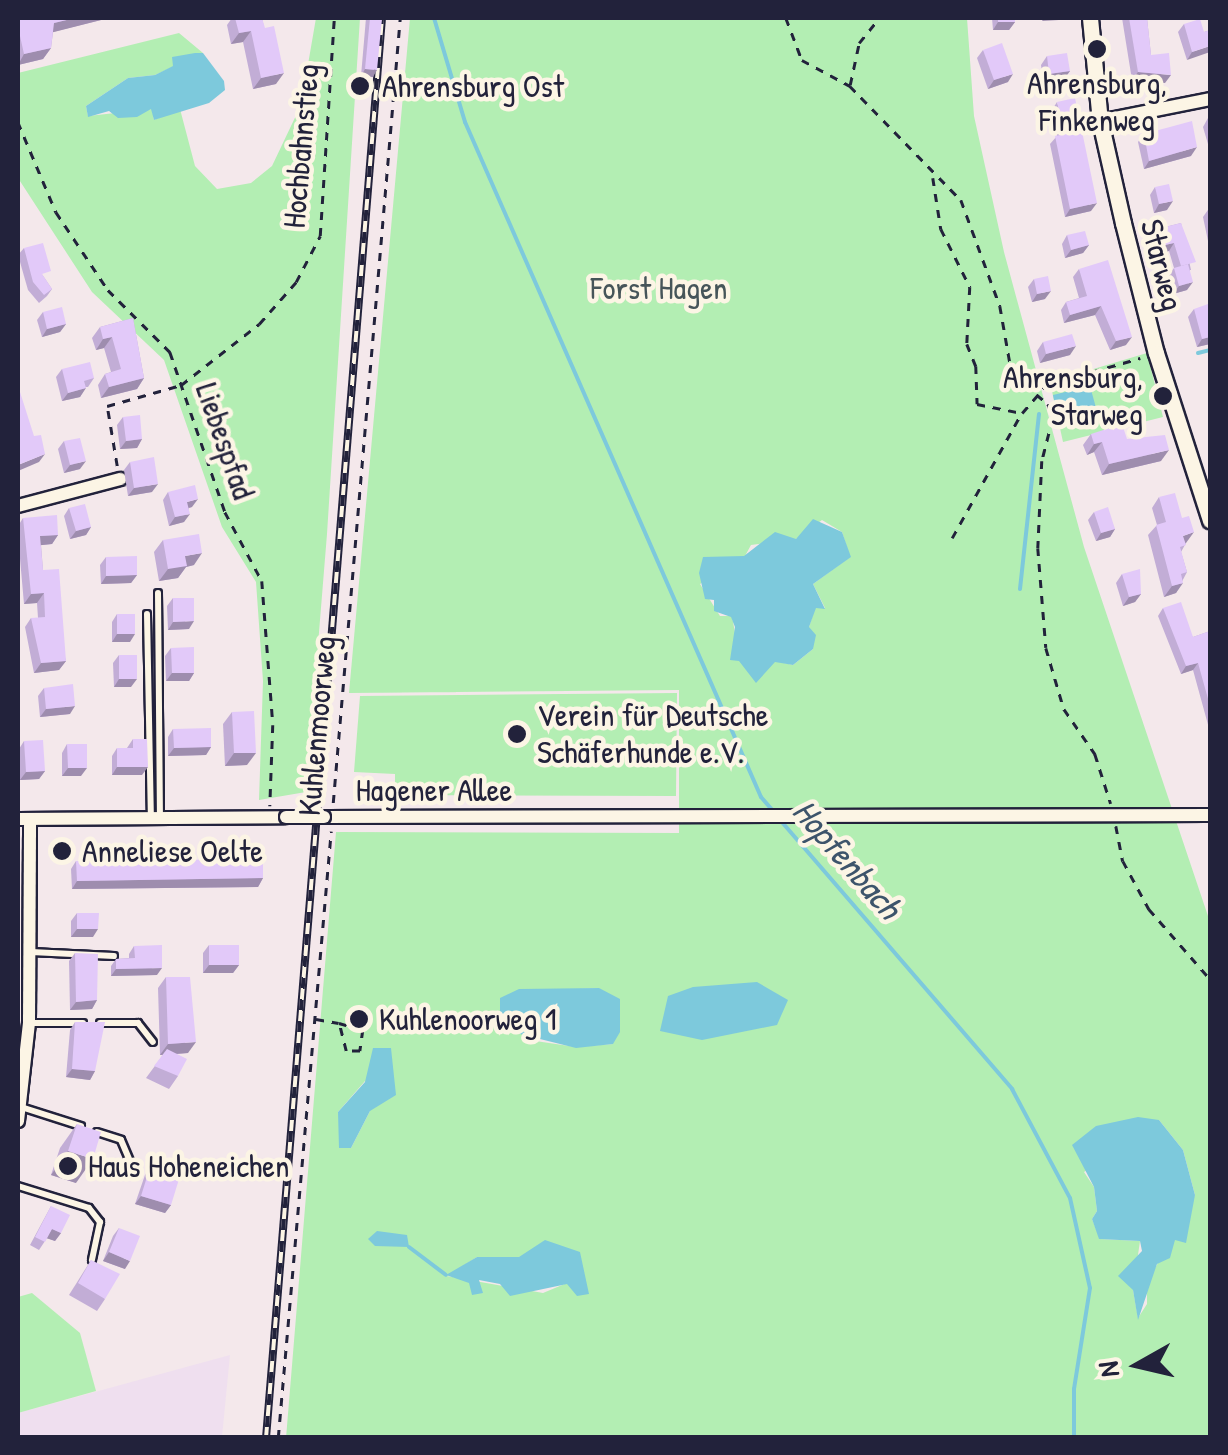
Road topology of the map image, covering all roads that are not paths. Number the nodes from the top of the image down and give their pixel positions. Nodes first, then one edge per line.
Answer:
1 (1090, 18) edge
2 (1210, 99) edge
3 (1100, 121) junction
4 (120, 479) road end
5 (1205, 488) edge
6 (18, 506) edge
7 (1210, 520) edge
8 (158, 592) dead end
9 (146, 614) dead end
10 (1210, 815) edge
11 (24, 819) edge
12 (155, 819) junction
13 (31, 952) junction
14 (114, 956) edge
15 (29, 1024) junction
16 (153, 1042) dead end
17 (19, 1114) edge
18 (136, 1175) dead end
19 (18, 1186) edge
20 (92, 1260) edge

1 - 3 street, Starweg
2 - 3 street
3 - 5 street, Starweg
4 - 6 street
5 - 7 street, Starweg
8 - 12 lane
9 - 12 lane
10 - 12 street, Hagener Allee, bridge
11 - 12 street, Hagener Allee
11 - 13 street
13 - 14 lane
13 - 15 street
15 - 16 lane
15 - 17 street
17 - 18 lane
19 - 20 lane

